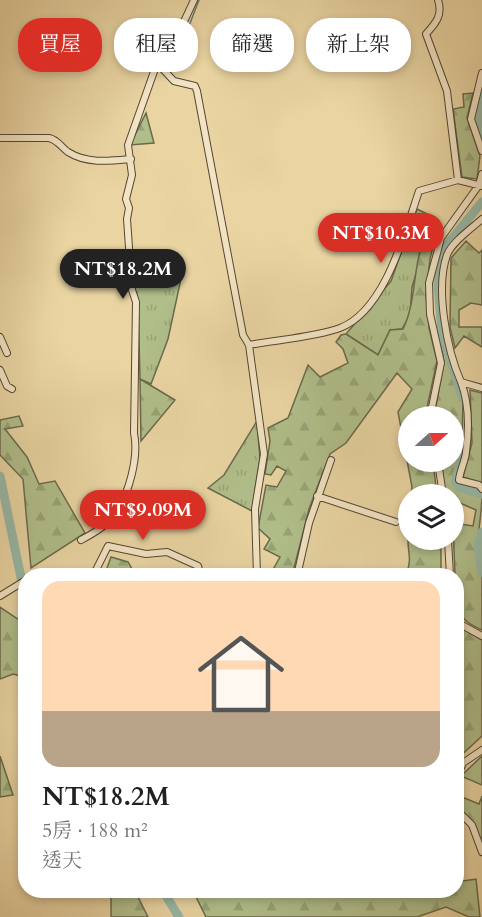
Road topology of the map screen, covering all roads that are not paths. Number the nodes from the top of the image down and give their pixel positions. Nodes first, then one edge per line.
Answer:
1 (194, 0) edge
2 (438, 0) edge
3 (186, 18) edge
4 (154, 72) edge
5 (166, 72) edge
6 (482, 73) edge
7 (0, 138) edge
8 (482, 151) edge
9 (131, 159) junction
10 (482, 174) edge
11 (458, 180) junction
12 (480, 185) edge
13 (482, 219) edge
14 (446, 328) junction
15 (0, 337) edge
16 (438, 344) junction
17 (249, 345) junction
18 (7, 353) dead end
19 (0, 370) edge
20 (461, 382) junction
21 (482, 388) edge
22 (12, 389) dead end
23 (432, 406) edge
24 (331, 460) dead end
25 (482, 489) edge
26 (317, 496) junction
27 (396, 522) dead end
28 (81, 540) dead end
29 (449, 550) edge
30 (97, 568) edge
31 (199, 568) edge
32 (257, 568) edge
33 (299, 568) edge
34 (450, 568) edge
35 (18, 585) edge
36 (0, 596) edge
37 (464, 626) edge
38 (482, 636) edge
39 (482, 750) edge
40 (464, 762) edge
41 (464, 817) edge
42 (482, 852) edge

1 - 3 street
2 - 11 street
4 - 9 street
5 - 17 street
6 - 8 street
7 - 9 street
9 - 28 street
10 - 12 street
11 - 12 street
11 - 17 street
12 - 16 street
13 - 14 street
14 - 16 street
14 - 20 street
15 - 18 street
16 - 23 street
17 - 32 street
19 - 22 street
20 - 21 street
20 - 25 street
24 - 26 street
26 - 27 street
26 - 33 street
29 - 34 street
30 - 31 street
35 - 36 street
37 - 38 street
39 - 40 street
41 - 42 street

